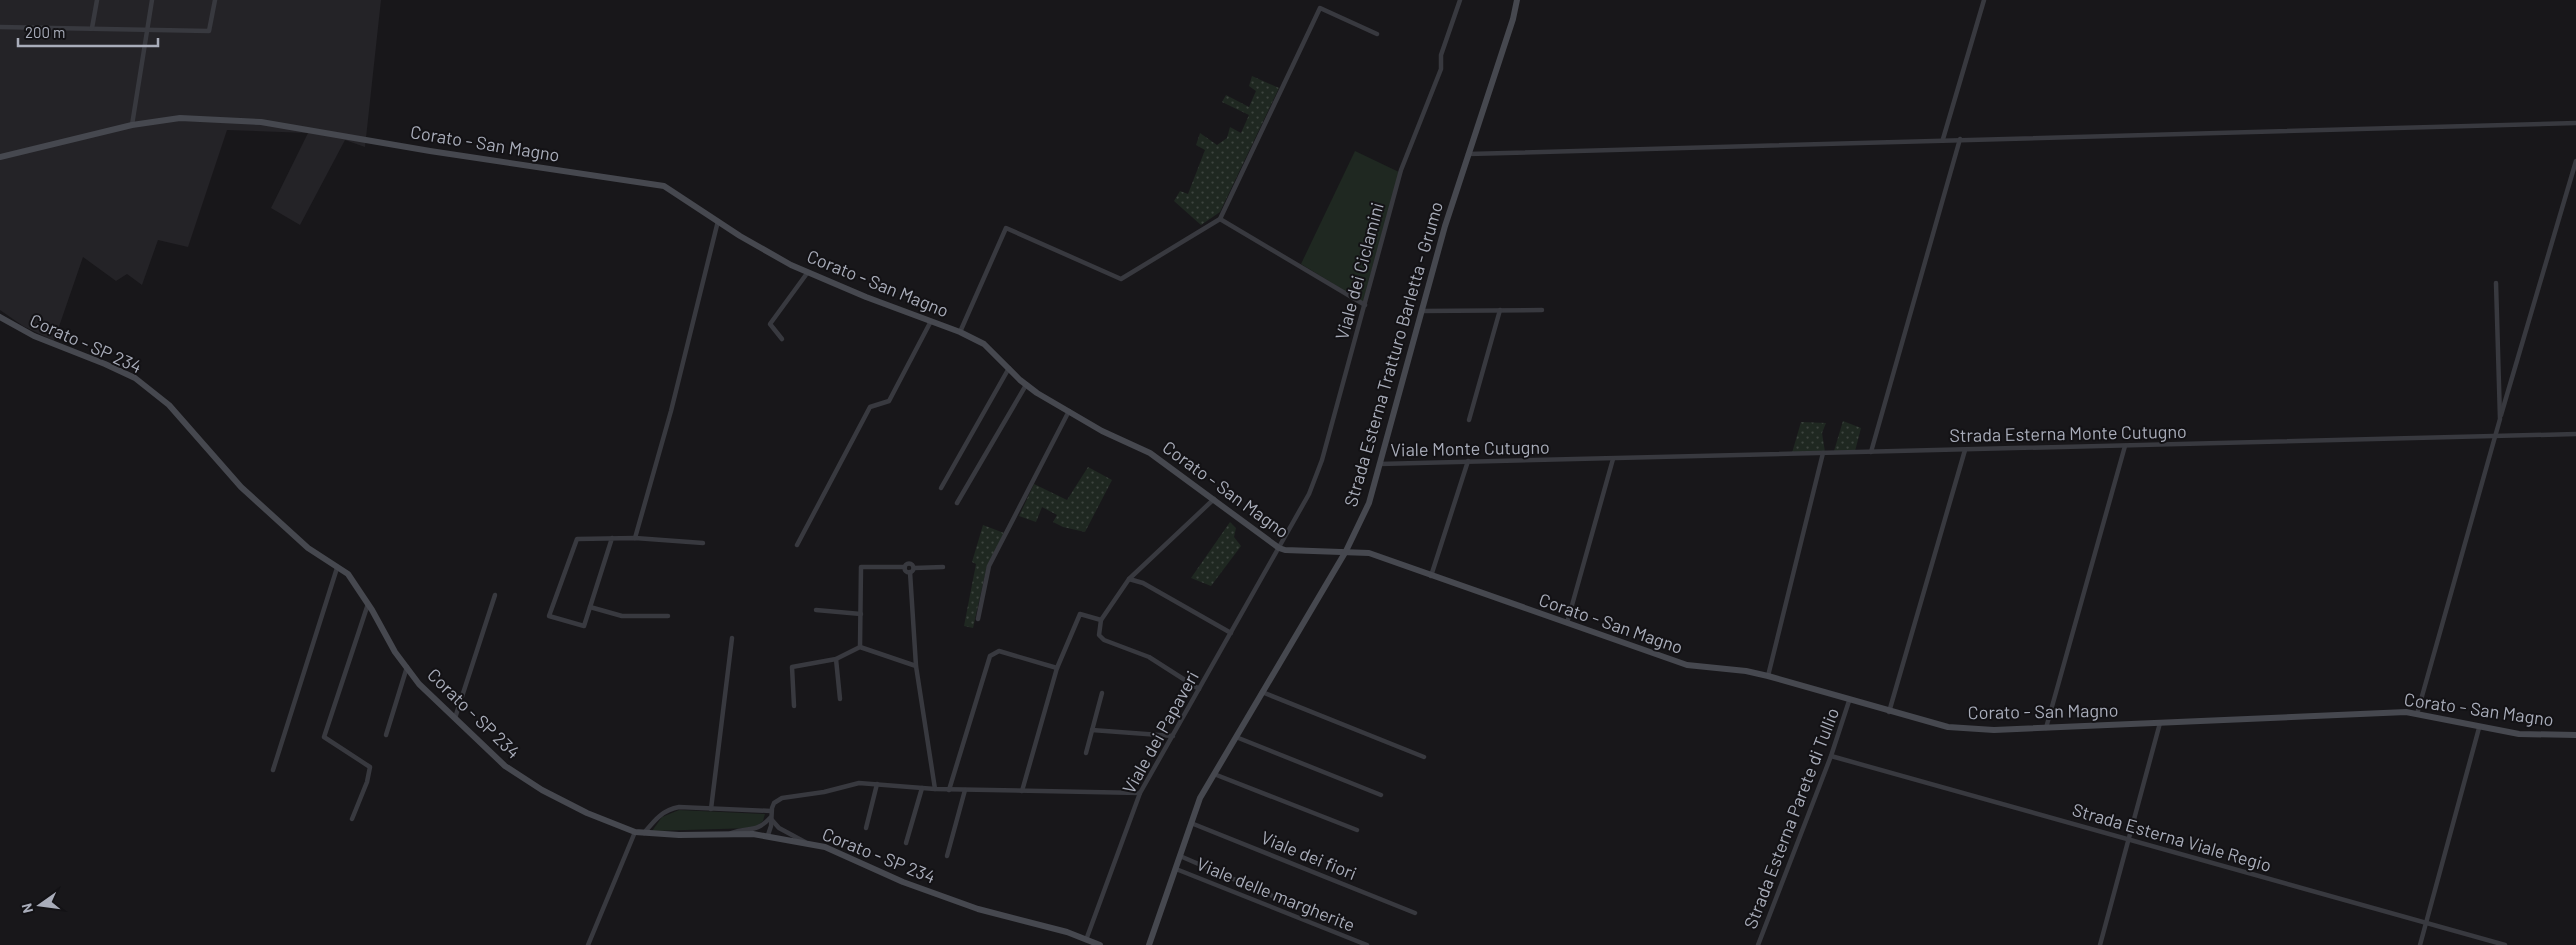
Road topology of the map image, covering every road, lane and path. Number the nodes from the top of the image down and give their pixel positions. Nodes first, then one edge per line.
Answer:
1 (97, 0) edge
2 (152, 0) edge
3 (215, 0) edge
4 (1460, 0) edge
5 (1517, 0) edge
6 (1984, 0) edge
7 (0, 27) edge
8 (92, 28) junction
9 (147, 30) junction
10 (1377, 34) dead end
11 (2576, 123) edge
12 (132, 125) junction
13 (1944, 139) junction
14 (1960, 139) junction
15 (1468, 154) junction
16 (0, 157) edge
17 (2576, 160) edge
18 (1220, 219) junction
19 (718, 221) junction
20 (808, 272) junction
21 (2496, 283) dead end
22 (1365, 305) junction
23 (1500, 310) junction
24 (1542, 310) dead end
25 (1421, 311) junction
26 (0, 317) edge
27 (931, 321) junction
28 (960, 332) junction
29 (782, 339) dead end
30 (1009, 368) junction
31 (1026, 385) junction
32 (1069, 411) junction
33 (2500, 419) junction
34 (1469, 420) dead end
35 (2576, 434) edge
36 (2496, 436) junction
37 (2125, 446) junction
38 (1965, 450) junction
39 (1870, 452) junction
40 (1823, 453) junction
41 (1613, 459) junction
42 (1561, 460) joint
43 (1468, 461) junction
44 (1380, 464) junction
45 (941, 488) dead end
46 (1214, 500) junction
47 (957, 504) dead end
48 (612, 538) junction
49 (635, 538) junction
50 (703, 543) dead end
51 (797, 545) dead end
52 (1280, 548) junction
53 (1346, 551) junction
54 (943, 567) dead end
55 (338, 568) junction
56 (912, 570) junction
57 (1431, 576) junction
58 (1129, 579) junction
59 (494, 595) dead end
60 (368, 604) junction
61 (590, 607) junction
62 (816, 610) dead end
63 (861, 614) junction
64 (668, 616) dead end
65 (978, 619) dead end
66 (1101, 620) junction
67 (1567, 623) junction
68 (1231, 633) junction
69 (732, 638) dead end
70 (860, 647) junction
71 (836, 659) junction
72 (916, 666) junction
73 (407, 667) junction
74 (1057, 668) junction
75 (1768, 676) junction
76 (1199, 689) junction
77 (1262, 692) junction
78 (1102, 693) dead end
79 (840, 700) dead end
80 (1849, 701) junction
81 (794, 706) dead end
82 (1889, 712) junction
83 (2417, 714) junction
84 (455, 718) junction
85 (2160, 723) junction
86 (2046, 728) junction
87 (2479, 728) junction
88 (1092, 730) junction
89 (386, 735) dead end
90 (2576, 735) edge
91 (1172, 736) junction
92 (1236, 737) junction
93 (1086, 754) dead end
94 (1831, 756) junction
95 (1424, 758) dead end
96 (273, 770) dead end
97 (1214, 774) junction
98 (877, 784) junction
99 (922, 788) junction
100 (935, 789) junction
101 (949, 790) junction
102 (965, 790) junction
103 (1022, 791) junction
104 (1140, 793) junction
105 (1381, 795) dead end
106 (712, 809) junction
107 (771, 811) junction
108 (770, 818) junction
109 (352, 820) dead end
110 (1191, 823) junction
111 (866, 828) dead end
112 (1357, 830) dead end
113 (635, 832) junction
114 (644, 833) junction
115 (728, 834) junction
116 (768, 835) junction
117 (2129, 840) junction
118 (806, 842) junction
119 (906, 843) dead end
120 (947, 856) dead end
121 (1180, 856) junction
122 (1176, 868) junction
123 (1291, 904) dead end
124 (1415, 913) dead end
125 (2426, 923) junction
126 (1086, 940) junction
127 (588, 945) edge
128 (1100, 945) edge
129 (1149, 945) edge
130 (1367, 945) edge
131 (1758, 945) edge
132 (2100, 945) edge
133 (2420, 945) edge
134 (2505, 945) edge

1 - 8 street
2 - 9 street
3 - 9 street
4 - 22 street, Viale dei Ciclamini
5 - 15 main road, Strada Esterna Tratturo Barletta - Grumo
6 - 13 street
7 - 8 street
8 - 9 street
9 - 12 street
10 - 18 street
11 - 14 street
12 - 16 main road, Corato - San Magno
12 - 19 main road, Corato - San Magno
13 - 14 street
13 - 15 street
14 - 39 street
15 - 25 main road, Strada Esterna Tratturo Barletta - Grumo
17 - 33 street
18 - 22 street
18 - 28 street
19 - 20 main road, Corato - San Magno
19 - 49 street
20 - 27 main road, Corato - San Magno
20 - 29 street
21 - 33 street
22 - 52 street, Viale dei Ciclamini
23 - 24 street
23 - 25 street
23 - 34 street
25 - 44 main road, Strada Esterna Tratturo Barletta - Grumo
26 - 55 main road, Corato - SP 234
27 - 28 main road, Corato - San Magno
27 - 51 street
28 - 30 main road, Corato - San Magno
30 - 31 main road, Corato - San Magno
30 - 45 street
31 - 32 main road, Corato - San Magno
31 - 47 street
32 - 46 main road, Corato - San Magno
32 - 65 street
33 - 36 street
35 - 36 street, Strada Esterna Monte Cutugno
36 - 37 street, Strada Esterna Monte Cutugno
36 - 83 street
37 - 38 street, Strada Esterna Monte Cutugno
37 - 86 street
38 - 39 street, Strada Esterna Monte Cutugno
38 - 82 street
39 - 40 street, Strada Esterna Monte Cutugno
40 - 41 street, Strada Esterna Monte Cutugno
40 - 75 street
41 - 42 street, Strada Esterna Monte Cutugno
41 - 67 street
42 - 43 street, Viale Monte Cutugno
43 - 44 street, Viale Monte Cutugno
43 - 57 street
44 - 53 main road, Strada Esterna Tratturo Barletta - Grumo
46 - 52 main road, Corato - San Magno
46 - 58 street
48 - 49 street
48 - 61 street
48 - 61 street
49 - 50 street
52 - 53 main road, Corato - San Magno
52 - 68 street, Viale dei Papaveri
53 - 57 main road, Corato - San Magno
53 - 77 main road, Strada Esterna Tratturo Barletta - Grumo
54 - 56 street
55 - 60 main road, Corato - SP 234
55 - 96 street
56 - 63 street
56 - 72 street
57 - 67 main road, Corato - San Magno
58 - 66 street
58 - 68 street
59 - 84 street
60 - 73 main road, Corato - SP 234
60 - 109 street
61 - 64 street
62 - 63 street
63 - 70 street
66 - 74 street
66 - 76 street
67 - 75 main road, Corato - San Magno
68 - 76 street, Viale dei Papaveri
69 - 106 street
70 - 71 street
70 - 72 street
71 - 79 street
71 - 81 street
72 - 100 street
73 - 84 main road, Corato - SP 234
73 - 89 street
74 - 101 street
74 - 103 street
75 - 80 main road, Corato - San Magno
76 - 91 street, Viale dei Papaveri
77 - 92 main road, Strada Esterna Tratturo Barletta - Grumo
77 - 95 street
78 - 88 street
80 - 82 main road, Corato - San Magno
80 - 94 street, Strada Esterna Parete di Tullio
82 - 86 main road, Corato - San Magno
83 - 85 main road, Corato - San Magno
83 - 87 main road, Corato - San Magno
84 - 113 main road, Corato - SP 234
85 - 86 main road, Corato - San Magno
85 - 117 street
87 - 90 main road, Corato - San Magno
87 - 125 street
88 - 91 street
88 - 93 street
91 - 104 street, Viale dei Papaveri
92 - 97 main road, Strada Esterna Tratturo Barletta - Grumo
92 - 105 street
94 - 117 street, Strada Esterna Viale Regio
94 - 131 street, Strada Esterna Parete di Tullio
97 - 110 main road, Strada Esterna Tratturo Barletta - Grumo
97 - 112 street
98 - 99 street
98 - 107 street
98 - 111 street
99 - 100 street
99 - 119 street
100 - 101 street
101 - 102 street
102 - 103 street
102 - 120 street
103 - 104 street
104 - 126 street, Viale dei Papaveri
106 - 107 street
106 - 114 street
107 - 108 street
108 - 115 street
108 - 116 street
108 - 118 street
110 - 121 main road, Strada Esterna Tratturo Barletta - Grumo
110 - 124 street, Viale dei fiori
113 - 114 main road, Corato - SP 234
113 - 127 street
114 - 115 main road, Corato - SP 234
115 - 116 main road, Corato - SP 234
116 - 118 main road, Corato - SP 234
117 - 125 street, Strada Esterna Viale Regio
117 - 132 street
118 - 126 main road, Corato - SP 234
121 - 122 main road, Strada Esterna Tratturo Barletta - Grumo
121 - 123 street
122 - 129 main road, Strada Esterna Tratturo Barletta - Grumo
122 - 130 street, Viale delle margherite
125 - 133 street
125 - 134 street, Strada Esterna Viale Regio
126 - 128 main road, Corato - SP 234

